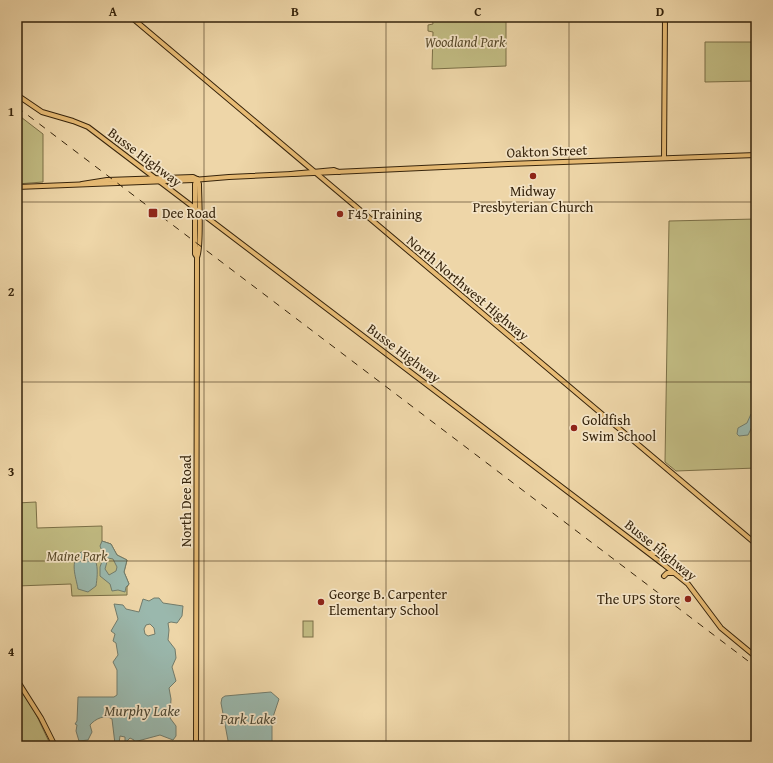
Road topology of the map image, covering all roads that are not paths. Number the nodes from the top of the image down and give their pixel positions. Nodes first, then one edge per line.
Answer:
1 (131, 17) edge
2 (665, 17) edge
3 (17, 95) edge
4 (756, 155) edge
5 (664, 158) junction
6 (302, 161) junction
7 (299, 172) junction
8 (340, 172) junction
9 (315, 173) junction
10 (330, 173) junction
11 (290, 174) junction
12 (155, 178) junction
13 (197, 179) junction
14 (160, 182) junction
15 (82, 184) junction
16 (327, 184) junction
17 (17, 187) edge
18 (197, 211) junction
19 (207, 218) junction
20 (199, 226) junction
21 (197, 257) junction
22 (756, 544) edge
23 (663, 546) dead end
24 (648, 552) junction
25 (676, 574) junction
26 (664, 576) dead end
27 (756, 657) edge
28 (17, 680) edge
29 (55, 746) edge
30 (196, 746) edge

1 - 6 main road, North Northwest Highway
2 - 5 main road
3 - 12 main road, Busse Highway
4 - 5 main road, Oakton Street
5 - 8 main road, Oakton Street
6 - 7 main road
6 - 9 main road, North Northwest Highway
7 - 9 main road, Oakton Street
7 - 11 main road, Oakton Street
8 - 9 main road, Oakton Street
8 - 10 main road, Oakton Street
9 - 10 main road, Oakton Street
9 - 11 main road, Oakton Street
9 - 16 main road, North Northwest Highway
10 - 16 main road
11 - 13 main road, Oakton Street
12 - 13 main road, Oakton Street
12 - 14 main road, Busse Highway
12 - 15 main road, Oakton Street
13 - 14 main road, Oakton Street
13 - 18 main road, North Dee Road
14 - 15 main road, Oakton Street
14 - 18 main road, Busse Highway
15 - 17 main road, Oakton Street
16 - 22 main road, North Northwest Highway
18 - 19 main road, Busse Highway
18 - 20 main road, North Dee Road
18 - 21 main road, North Dee Road
19 - 20 main road
19 - 24 main road, Busse Highway
20 - 21 main road, North Dee Road
21 - 30 main road, North Dee Road
23 - 24 main road
24 - 25 main road, Busse Highway
25 - 26 main road
25 - 27 main road, Busse Highway
28 - 29 main road

